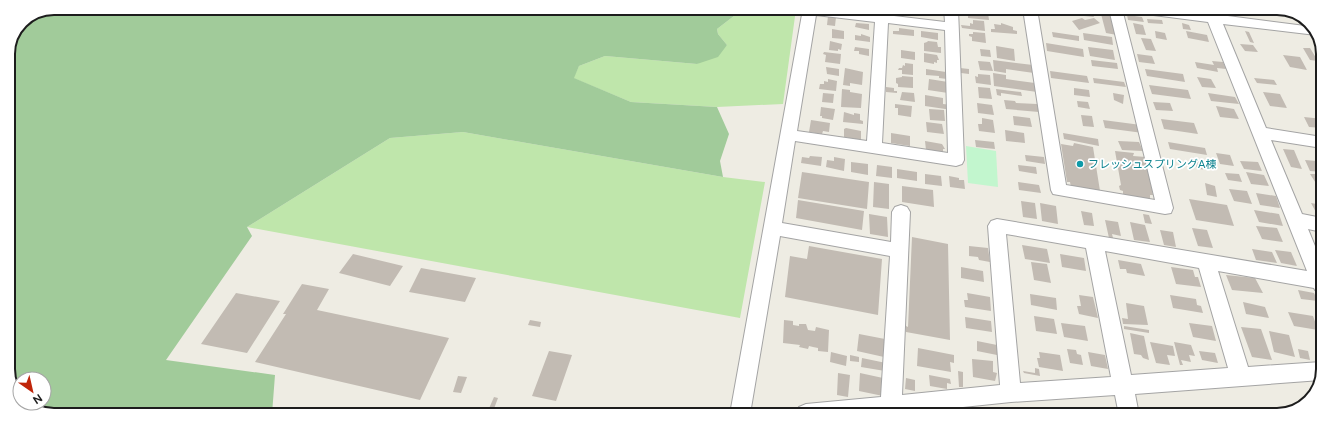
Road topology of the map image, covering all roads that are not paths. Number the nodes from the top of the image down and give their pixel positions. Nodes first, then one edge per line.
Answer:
1 (809, 15) edge
2 (850, 15) edge
3 (952, 15) edge
4 (1031, 15) edge
5 (1117, 15) edge
6 (1195, 15) edge
7 (882, 19) junction
8 (1214, 19) junction
9 (952, 27) junction
10 (1308, 30) edge
11 (1260, 133) junction
12 (788, 135) junction
13 (1316, 141) edge
14 (874, 148) junction
15 (901, 212) dead end
16 (1296, 220) junction
17 (1316, 224) edge
18 (772, 228) junction
19 (1094, 243) junction
20 (900, 251) junction
21 (1206, 262) junction
22 (1316, 270) edge
23 (1316, 282) edge
24 (1316, 371) edge
25 (1242, 377) junction
26 (1123, 385) junction
27 (1011, 393) junction
28 (891, 405) junction
29 (741, 408) edge
30 (863, 408) edge
31 (1128, 408) edge

1 - 12 street
2 - 7 street
3 - 9 street
4 - 5 street
6 - 8 street
7 - 9 street
7 - 14 street
8 - 10 street
8 - 11 street
9 - 14 street
11 - 13 street
11 - 16 street
12 - 14 street
12 - 18 street
15 - 20 street
16 - 17 street
16 - 22 street
18 - 20 street
18 - 29 street
19 - 21 street
19 - 26 street
19 - 27 street
20 - 28 street
21 - 23 street
21 - 25 street
24 - 25 street
25 - 26 street
26 - 27 street
26 - 31 street
27 - 28 street
28 - 30 street

